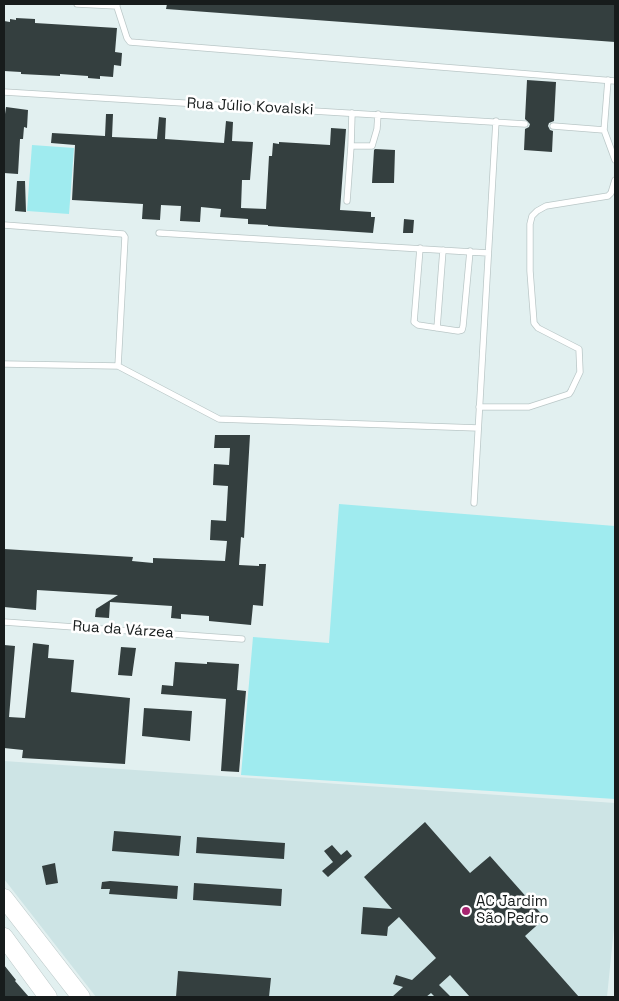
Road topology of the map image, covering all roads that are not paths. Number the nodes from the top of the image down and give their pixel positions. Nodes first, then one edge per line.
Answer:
1 (78, 4) edge
2 (117, 5) edge
3 (608, 80) junction
4 (615, 81) edge
5 (4, 92) edge
6 (352, 113) junction
7 (378, 114) junction
8 (496, 121) junction
9 (525, 124) dead end
10 (553, 126) dead end
11 (604, 130) junction
12 (351, 146) junction
13 (615, 160) edge
14 (615, 180) edge
15 (347, 200) dead end
16 (4, 225) edge
17 (159, 233) dead end
18 (420, 248) junction
19 (443, 250) junction
20 (470, 251) junction
21 (488, 252) junction
22 (437, 328) junction
23 (4, 364) edge
24 (118, 366) junction
25 (479, 407) junction
26 (478, 428) junction
27 (474, 503) dead end
28 (4, 622) edge
29 (242, 639) dead end
30 (4, 898) edge
31 (7, 936) edge
32 (48, 997) edge
33 (56, 997) edge
34 (81, 997) edge

1 - 2 lane
2 - 3 lane
3 - 4 lane
3 - 11 lane
5 - 6 lane, Rua Júlio Kovalski
6 - 7 lane, Rua Júlio Kovalski
6 - 12 lane
7 - 8 lane, Rua Júlio Kovalski
7 - 12 lane
8 - 9 lane, Rua Júlio Kovalski
8 - 21 lane
10 - 11 lane
11 - 13 lane
12 - 15 lane
14 - 25 lane
16 - 24 lane
17 - 18 lane
18 - 19 lane
18 - 22 lane
19 - 20 lane
19 - 22 lane
20 - 21 lane
20 - 22 lane
21 - 25 lane
23 - 24 lane
24 - 26 lane
25 - 26 lane
26 - 27 lane
28 - 29 lane, Rua da Várzea
30 - 34 main road
31 - 32 main road
31 - 33 lane

